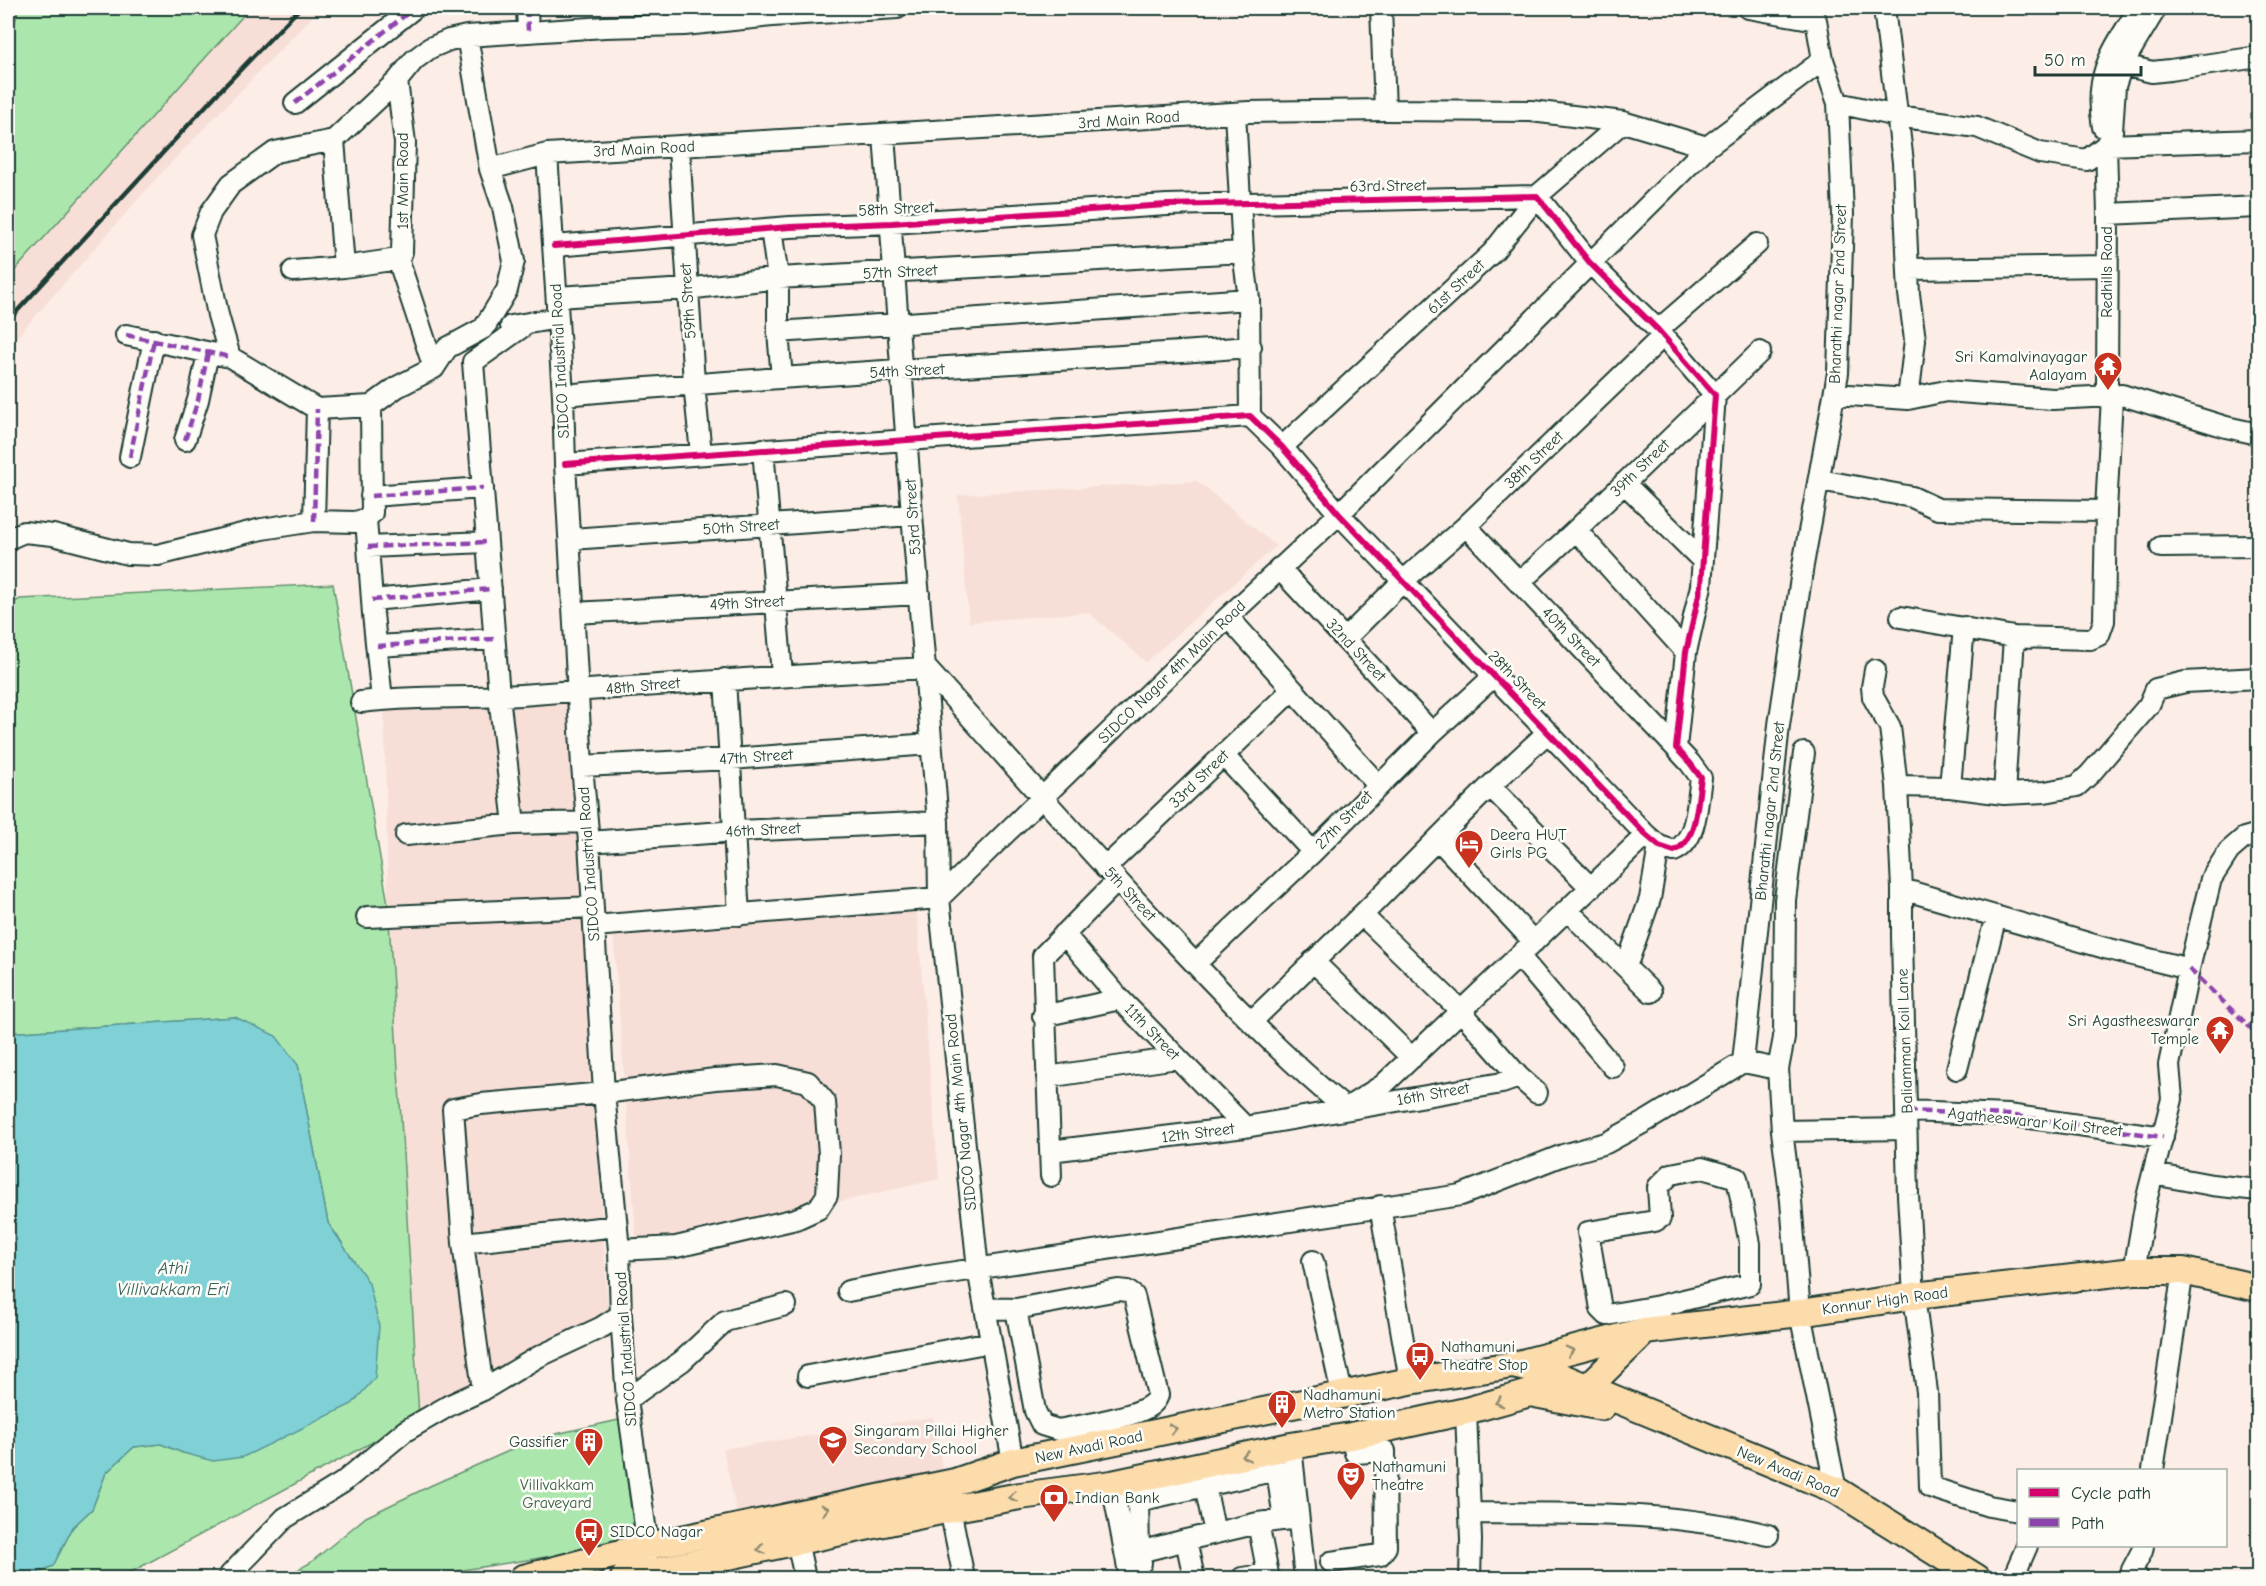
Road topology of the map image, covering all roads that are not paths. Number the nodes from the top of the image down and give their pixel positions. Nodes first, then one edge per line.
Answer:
1 (414, 8) edge
2 (527, 8) edge
3 (897, 8) edge
4 (1381, 8) edge
5 (1755, 8) edge
6 (1884, 8) edge
7 (2139, 8) edge
8 (2156, 8) edge
9 (2167, 8) edge
10 (1814, 14) edge
11 (723, 15) edge
12 (628, 17) edge
13 (528, 31) junction
14 (467, 36) junction
15 (2259, 57) edge
16 (1823, 60) junction
17 (2132, 67) junction
18 (397, 81) junction
19 (295, 103) dead end
20 (1838, 103) junction
21 (1385, 110) junction
22 (1234, 113) junction
23 (1897, 116) junction
24 (1623, 122) junction
25 (884, 135) junction
26 (2109, 137) junction
27 (334, 140) junction
28 (2259, 140) edge
29 (1707, 147) junction
30 (679, 148) junction
31 (547, 154) junction
32 (490, 169) junction
33 (1537, 196) junction
34 (1240, 203) junction
35 (2259, 207) edge
36 (2108, 214) junction
37 (892, 223) junction
38 (771, 229) junction
39 (683, 235) junction
40 (1757, 244) dead end
41 (554, 246) junction
42 (1243, 252) junction
43 (398, 259) junction
44 (1590, 263) junction
45 (2107, 266) junction
46 (344, 267) junction
47 (1909, 269) junction
48 (292, 271) dead end
49 (895, 272) junction
50 (778, 278) junction
51 (687, 289) junction
52 (557, 297) junction
53 (1249, 299) junction
54 (558, 318) junction
55 (898, 322) junction
56 (525, 325) junction
57 (484, 328) junction
58 (778, 332) junction
59 (1660, 334) junction
60 (126, 335) dead end
61 (154, 340) junction
62 (1251, 347) junction
63 (1760, 352) dead end
64 (208, 353) junction
65 (230, 357) junction
66 (434, 368) junction
67 (901, 371) junction
68 (782, 378) junction
69 (694, 383) junction
70 (1834, 394) junction
71 (563, 395) junction
72 (1715, 395) junction
73 (2112, 396) junction
74 (1908, 399) junction
75 (371, 406) junction
76 (317, 409) junction
77 (1250, 416) junction
78 (2259, 434) edge
79 (908, 439) junction
80 (185, 440) dead end
81 (1282, 447) junction
82 (763, 449) junction
83 (701, 454) junction
84 (130, 457) dead end
85 (565, 464) junction
86 (1820, 480) junction
87 (1624, 483) junction
88 (483, 488) junction
89 (371, 496) junction
90 (2106, 511) junction
91 (1339, 514) junction
92 (912, 515) junction
93 (366, 519) junction
94 (314, 521) junction
95 (769, 525) junction
96 (1466, 526) junction
97 (1576, 530) junction
98 (8, 539) edge
99 (571, 539) junction
100 (487, 542) junction
101 (2160, 546) dead end
102 (2259, 546) edge
103 (368, 547) junction
104 (1701, 559) junction
105 (1279, 568) junction
106 (1403, 581) junction
107 (1519, 583) junction
108 (491, 589) junction
109 (919, 594) junction
110 (372, 600) junction
111 (774, 601) junction
112 (574, 613) junction
113 (1228, 617) junction
114 (1901, 617) dead end
115 (1964, 627) junction
116 (2014, 637) junction
117 (494, 639) junction
118 (1345, 639) junction
119 (377, 646) junction
120 (1686, 652) junction
121 (926, 668) junction
122 (1875, 670) dead end
123 (782, 675) junction
124 (1494, 676) junction
125 (2259, 678) edge
126 (725, 679) junction
127 (1292, 690) junction
128 (578, 691) junction
129 (499, 696) junction
130 (382, 700) junction
131 (361, 702) dead end
132 (1548, 732) junction
133 (1432, 733) junction
134 (930, 744) junction
135 (1676, 748) junction
136 (1804, 753) dead end
137 (1223, 755) junction
138 (731, 759) junction
139 (582, 766) junction
140 (1378, 785) junction
141 (1490, 786) junction
142 (1897, 786) junction
143 (1950, 787) junction
144 (2004, 794) junction
145 (1044, 797) junction
146 (587, 822) junction
147 (938, 822) junction
148 (514, 824) junction
149 (736, 831) junction
150 (2259, 834) edge
151 (406, 835) dead end
152 (1438, 839) junction
153 (1653, 841) junction
154 (589, 842) junction
155 (1313, 852) junction
156 (1111, 874) junction
157 (1763, 875) junction
158 (1788, 875) junction
159 (1591, 888) junction
160 (1902, 889) junction
161 (939, 898) junction
162 (1567, 910) junction
163 (739, 915) junction
164 (1362, 915) junction
165 (594, 916) junction
166 (1996, 916) junction
167 (367, 917) dead end
168 (1064, 934) junction
169 (1534, 942) junction
170 (1519, 956) junction
171 (1313, 961) junction
172 (1195, 964) junction
173 (1626, 967) junction
174 (2189, 969) junction
175 (1652, 992) dead end
176 (1120, 999) junction
177 (1461, 1011) junction
178 (1043, 1016) junction
179 (1252, 1021) junction
180 (1177, 1058) junction
181 (1412, 1058) junction
182 (1743, 1062) junction
183 (1613, 1066) dead end
184 (1778, 1069) junction
185 (1957, 1069) dead end
186 (1047, 1077) junction
187 (1519, 1077) junction
188 (604, 1093) junction
189 (1537, 1094) dead end
190 (1346, 1109) junction
191 (1907, 1120) junction
192 (1245, 1127) junction
193 (1782, 1131) junction
194 (2163, 1137) junction
195 (1050, 1151) junction
196 (2152, 1174) junction
197 (1051, 1176) dead end
198 (2259, 1190) edge
199 (1380, 1206) junction
200 (617, 1226) junction
201 (463, 1243) junction
202 (619, 1250) junction
203 (1313, 1261) dead end
204 (978, 1269) junction
205 (2134, 1271) junction
206 (2183, 1271) junction
207 (2259, 1288) edge
208 (848, 1291) dead end
209 (1914, 1296) junction
210 (786, 1305) dead end
211 (985, 1308) junction
212 (1016, 1309) junction
213 (1800, 1313) junction
214 (621, 1315) junction
215 (1655, 1322) junction
216 (991, 1342) junction
217 (808, 1376) dead end
218 (1524, 1376) junction
219 (1410, 1381) junction
220 (483, 1390) junction
221 (1342, 1395) junction
222 (1585, 1395) junction
223 (627, 1400) junction
224 (1466, 1411) junction
225 (1103, 1432) junction
226 (1351, 1436) junction
227 (1291, 1446) junction
228 (1013, 1462) junction
229 (2153, 1469) edge
230 (1112, 1484) junction
231 (1205, 1486) junction
232 (1836, 1490) junction
233 (950, 1509) junction
234 (2017, 1511) edge
235 (1470, 1513) junction
236 (1292, 1519) junction
237 (1258, 1523) junction
238 (1215, 1533) junction
239 (1768, 1535) dead end
240 (1186, 1540) junction
241 (797, 1541) junction
242 (648, 1546) junction
243 (2026, 1547) edge
244 (2143, 1547) edge
245 (1139, 1552) junction
246 (1331, 1562) dead end
247 (634, 1576) edge
248 (1269, 1576) edge
249 (229, 1577) edge
250 (523, 1578) edge
251 (805, 1578) edge
252 (964, 1578) edge
253 (1130, 1578) edge
254 (1142, 1578) edge
255 (1194, 1578) edge
256 (1242, 1578) edge
257 (1305, 1578) edge
258 (1470, 1578) edge
259 (1955, 1578) edge
260 (1977, 1578) edge
261 (2013, 1578) edge
262 (2138, 1578) edge

1 - 19 street
2 - 13 street
3 - 11 street
4 - 21 street
5 - 10 street
6 - 23 street
7 - 26 street
8 - 26 street, Redhills Road
9 - 17 street
10 - 16 street
11 - 12 street
12 - 13 street
13 - 14 street
14 - 18 street
14 - 32 street
15 - 17 street
16 - 20 street, Bharathi nagar 2nd Street
16 - 29 street, SIDCO Nagar 4th Main Road
17 - 26 street
18 - 27 street
18 - 43 street, 1st Main Road
20 - 23 street
20 - 70 street, Bharathi nagar 2nd Street
21 - 22 street, 3rd Main Road
21 - 24 street, 3rd Main Road
22 - 25 street, 3rd Main Road
22 - 34 street
23 - 26 street
23 - 47 street
24 - 29 street, 3rd Main Road
24 - 33 street, 61st Street
25 - 30 street, 3rd Main Road
25 - 37 street, 53rd Street
26 - 28 street
26 - 36 street, Redhills Road
27 - 46 street
27 - 65 street
29 - 44 street, SIDCO Nagar 4th Main Road
30 - 31 street, 3rd Main Road
30 - 39 street, 59th Street
31 - 32 street, 3rd Main Road
31 - 41 street, SIDCO Industrial Road
32 - 57 street
33 - 34 street, 63rd Street
33 - 44 street
33 - 81 street, 61st Street
34 - 37 street, 58th Street
34 - 42 street
35 - 36 street
36 - 45 street, Redhills Road
37 - 38 street, 58th Street
37 - 49 street, 53rd Street
38 - 39 street, 58th Street
38 - 50 street
39 - 41 street, 58th Street
39 - 51 street, 59th Street
40 - 59 street, 38th Street
41 - 52 street, SIDCO Industrial Road
42 - 49 street, 57th Street
42 - 53 street
43 - 46 street
43 - 66 street
44 - 59 street
44 - 91 street, SIDCO Nagar 4th Main Road
45 - 47 street
45 - 73 street, Redhills Road
46 - 48 street
47 - 74 street
49 - 50 street, 57th Street
49 - 55 street, 53rd Street
50 - 51 street, 57th Street
50 - 58 street
51 - 52 street, 57th Street
51 - 69 street, 59th Street
52 - 54 street, SIDCO Industrial Road
53 - 55 street
53 - 62 street
54 - 56 street
54 - 71 street, SIDCO Industrial Road
55 - 58 street
55 - 67 street, 53rd Street
56 - 57 street
56 - 88 street
57 - 66 street
58 - 68 street
59 - 72 street
59 - 96 street, 38th Street
60 - 61 street
61 - 64 street
61 - 84 street
62 - 67 street, 54th Street
62 - 77 street
63 - 72 street, 39th Street
64 - 65 street
64 - 80 street
65 - 76 street
66 - 75 street
67 - 68 street, 54th Street
67 - 79 street, 53rd Street
68 - 69 street, 54th Street
69 - 71 street, 54th Street
69 - 83 street, 59th Street
70 - 74 street
70 - 86 street, Bharathi nagar 2nd Street
71 - 85 street, SIDCO Industrial Road
72 - 87 street, 39th Street
72 - 104 street
73 - 74 street
73 - 78 street
73 - 90 street, Redhills Road
75 - 76 street
75 - 89 street
76 - 94 street
77 - 79 street
77 - 81 street, 28th Street
79 - 82 street
79 - 92 street, 53rd Street
81 - 91 street, 28th Street
82 - 83 street
82 - 95 street
83 - 85 street
85 - 99 street, SIDCO Industrial Road
86 - 90 street
86 - 157 street, Bharathi nagar 2nd Street
87 - 97 street, 39th Street
87 - 104 street
88 - 89 street
88 - 100 street
89 - 93 street
90 - 116 street, Redhills Road
91 - 105 street, SIDCO Nagar 4th Main Road
91 - 106 street, 28th Street
92 - 95 street, 50th Street
92 - 109 street, 53rd Street
93 - 94 street
93 - 103 street
94 - 98 street
95 - 99 street, 50th Street
95 - 111 street
96 - 106 street, 38th Street
96 - 107 street, 40th Street
97 - 107 street, 39th Street
97 - 120 street
99 - 112 street, SIDCO Industrial Road
100 - 103 street
100 - 108 street
101 - 102 street
103 - 110 street
104 - 120 street
105 - 113 street, SIDCO Nagar 4th Main Road
105 - 118 street, 32nd Street
106 - 118 street, 38th Street
106 - 124 street, 28th Street
107 - 135 street, 40th Street
108 - 110 street
108 - 117 street
109 - 111 street, 49th Street
109 - 121 street, 53rd Street
110 - 119 street
111 - 112 street, 49th Street
111 - 123 street
112 - 128 street, SIDCO Industrial Road
113 - 127 street
113 - 145 street, SIDCO Nagar 4th Main Road
114 - 115 street
115 - 116 street
115 - 143 street
116 - 144 street
117 - 119 street
117 - 129 street
118 - 133 street, 32nd Street
119 - 130 street
120 - 135 street
121 - 123 street, 48th Street
121 - 134 street, 53rd Street
121 - 145 street, 5th Street
122 - 142 street, Baliamman Koil Lane
123 - 126 street, 48th Street
124 - 132 street, 28th Street
124 - 133 street, 27th Street
125 - 144 street
126 - 128 street, 48th Street
126 - 138 street
127 - 137 street, 33rd Street
127 - 140 street
128 - 129 street, 48th Street
128 - 139 street, SIDCO Industrial Road
129 - 130 street, 48th Street
129 - 148 street
130 - 131 street, 48th Street
132 - 141 street
132 - 153 street, 28th Street
133 - 140 street, 27th Street
134 - 138 street, 47th Street
134 - 147 street, 53rd Street
135 - 153 street, 40th Street
136 - 158 street
137 - 155 street
137 - 156 street, 33rd Street
138 - 139 street, 47th Street
138 - 149 street
139 - 146 street, SIDCO Industrial Road
140 - 155 street, 27th Street
141 - 152 street
141 - 159 street
142 - 143 street
142 - 160 street, Baliamman Koil Lane
143 - 144 street
145 - 156 street, 5th Street
145 - 161 street, SIDCO Nagar 4th Main Road
146 - 148 street
146 - 154 street, SIDCO Industrial Road
147 - 149 street, 46th Street
147 - 161 street, 53rd Street
148 - 151 street
149 - 154 street, 46th Street
149 - 163 street
150 - 174 street
152 - 164 street
152 - 169 street
153 - 159 street
153 - 173 street
154 - 165 street, SIDCO Industrial Road
155 - 172 street, 27th Street
156 - 168 street, 33rd Street
156 - 172 street, 5th Street
157 - 158 street
157 - 182 street, Bharathi nagar 2nd Street
158 - 184 street
159 - 162 street
160 - 166 street
160 - 191 street, Baliamman Koil Lane
161 - 163 street
161 - 204 street, SIDCO Nagar 4th Main Road
162 - 169 street
162 - 173 street
163 - 165 street
164 - 171 street
164 - 177 street
165 - 167 street
165 - 188 street, SIDCO Industrial Road
166 - 174 street
166 - 185 street
168 - 176 street, 11th Street
168 - 178 street, 33rd Street
169 - 170 street
170 - 177 street
170 - 183 street
171 - 179 street
171 - 181 street
172 - 179 street, 5th Street
173 - 175 street
174 - 194 street
176 - 178 street
176 - 180 street, 11th Street
177 - 181 street
177 - 187 street
178 - 186 street, 33rd Street
179 - 190 street, 5th Street
180 - 186 street
180 - 192 street, 11th Street
181 - 190 street
182 - 184 street
182 - 199 street
184 - 193 street
186 - 195 street, 33rd Street
187 - 189 street
187 - 190 street, 16th Street
188 - 200 street, SIDCO Industrial Road
188 - 201 street
188 - 202 street
190 - 192 street, 12th Street
191 - 193 street, Agatheeswarar Koil Street
191 - 194 street, Agatheeswarar Koil Street
191 - 209 street, Baliamman Koil Lane
192 - 195 street, 12th Street
193 - 213 street
194 - 196 street
195 - 197 street, 33rd Street
196 - 198 street
196 - 205 street
199 - 204 street
199 - 219 street
200 - 201 street
200 - 202 street, SIDCO Industrial Road
201 - 220 street
202 - 214 street, SIDCO Industrial Road
203 - 221 street
204 - 208 street
204 - 211 street, SIDCO Nagar 4th Main Road
205 - 206 main road, Konnur High Road
205 - 209 main road, Konnur High Road
206 - 207 main road, Konnur High Road
206 - 229 street
209 - 213 main road, Konnur High Road
209 - 234 street, Baliamman Koil Lane
210 - 223 street
211 - 212 street
211 - 216 street, SIDCO Nagar 4th Main Road
212 - 225 street
212 - 225 street
213 - 215 main road, Konnur High Road
213 - 232 street
214 - 220 street
214 - 223 street, SIDCO Industrial Road
215 - 215 street
218 -> 215 main road, Konnur High Road
215 - 222 main road
216 - 217 street
216 - 228 street, SIDCO Nagar 4th Main Road
218 - 219 main road, New Avadi Road
218 - 222 main road, New Avadi Road
218 -> 224 main road, New Avadi Road
219 - 221 main road, New Avadi Road
220 - 249 street
225 -> 221 main road, New Avadi Road
222 - 232 main road, New Avadi Road
222 - 259 main road, New Avadi Road
223 - 242 street, SIDCO Industrial Road
224 - 226 main road, New Avadi Road
224 - 235 street
225 - 228 main road, New Avadi Road
226 - 227 main road, New Avadi Road
226 - 246 street
227 -> 230 main road, New Avadi Road
227 - 236 street
242 -> 228 main road, New Avadi Road
230 -> 233 main road, New Avadi Road
230 - 253 street
231 - 236 street
231 - 238 street
231 - 245 street
232 - 260 main road, New Avadi Road
233 - 241 main road, New Avadi Road
233 - 252 street
235 - 239 street
235 - 258 street
236 - 237 street
236 - 257 street
237 - 238 street
237 - 248 street
238 - 240 street
240 - 245 street
240 - 255 street
241 -> 247 main road, New Avadi Road
241 - 251 street
242 - 247 street, SIDCO Industrial Road
242 - 250 main road, New Avadi Road
243 - 261 street
244 - 262 street
245 - 254 street
248 - 256 street

